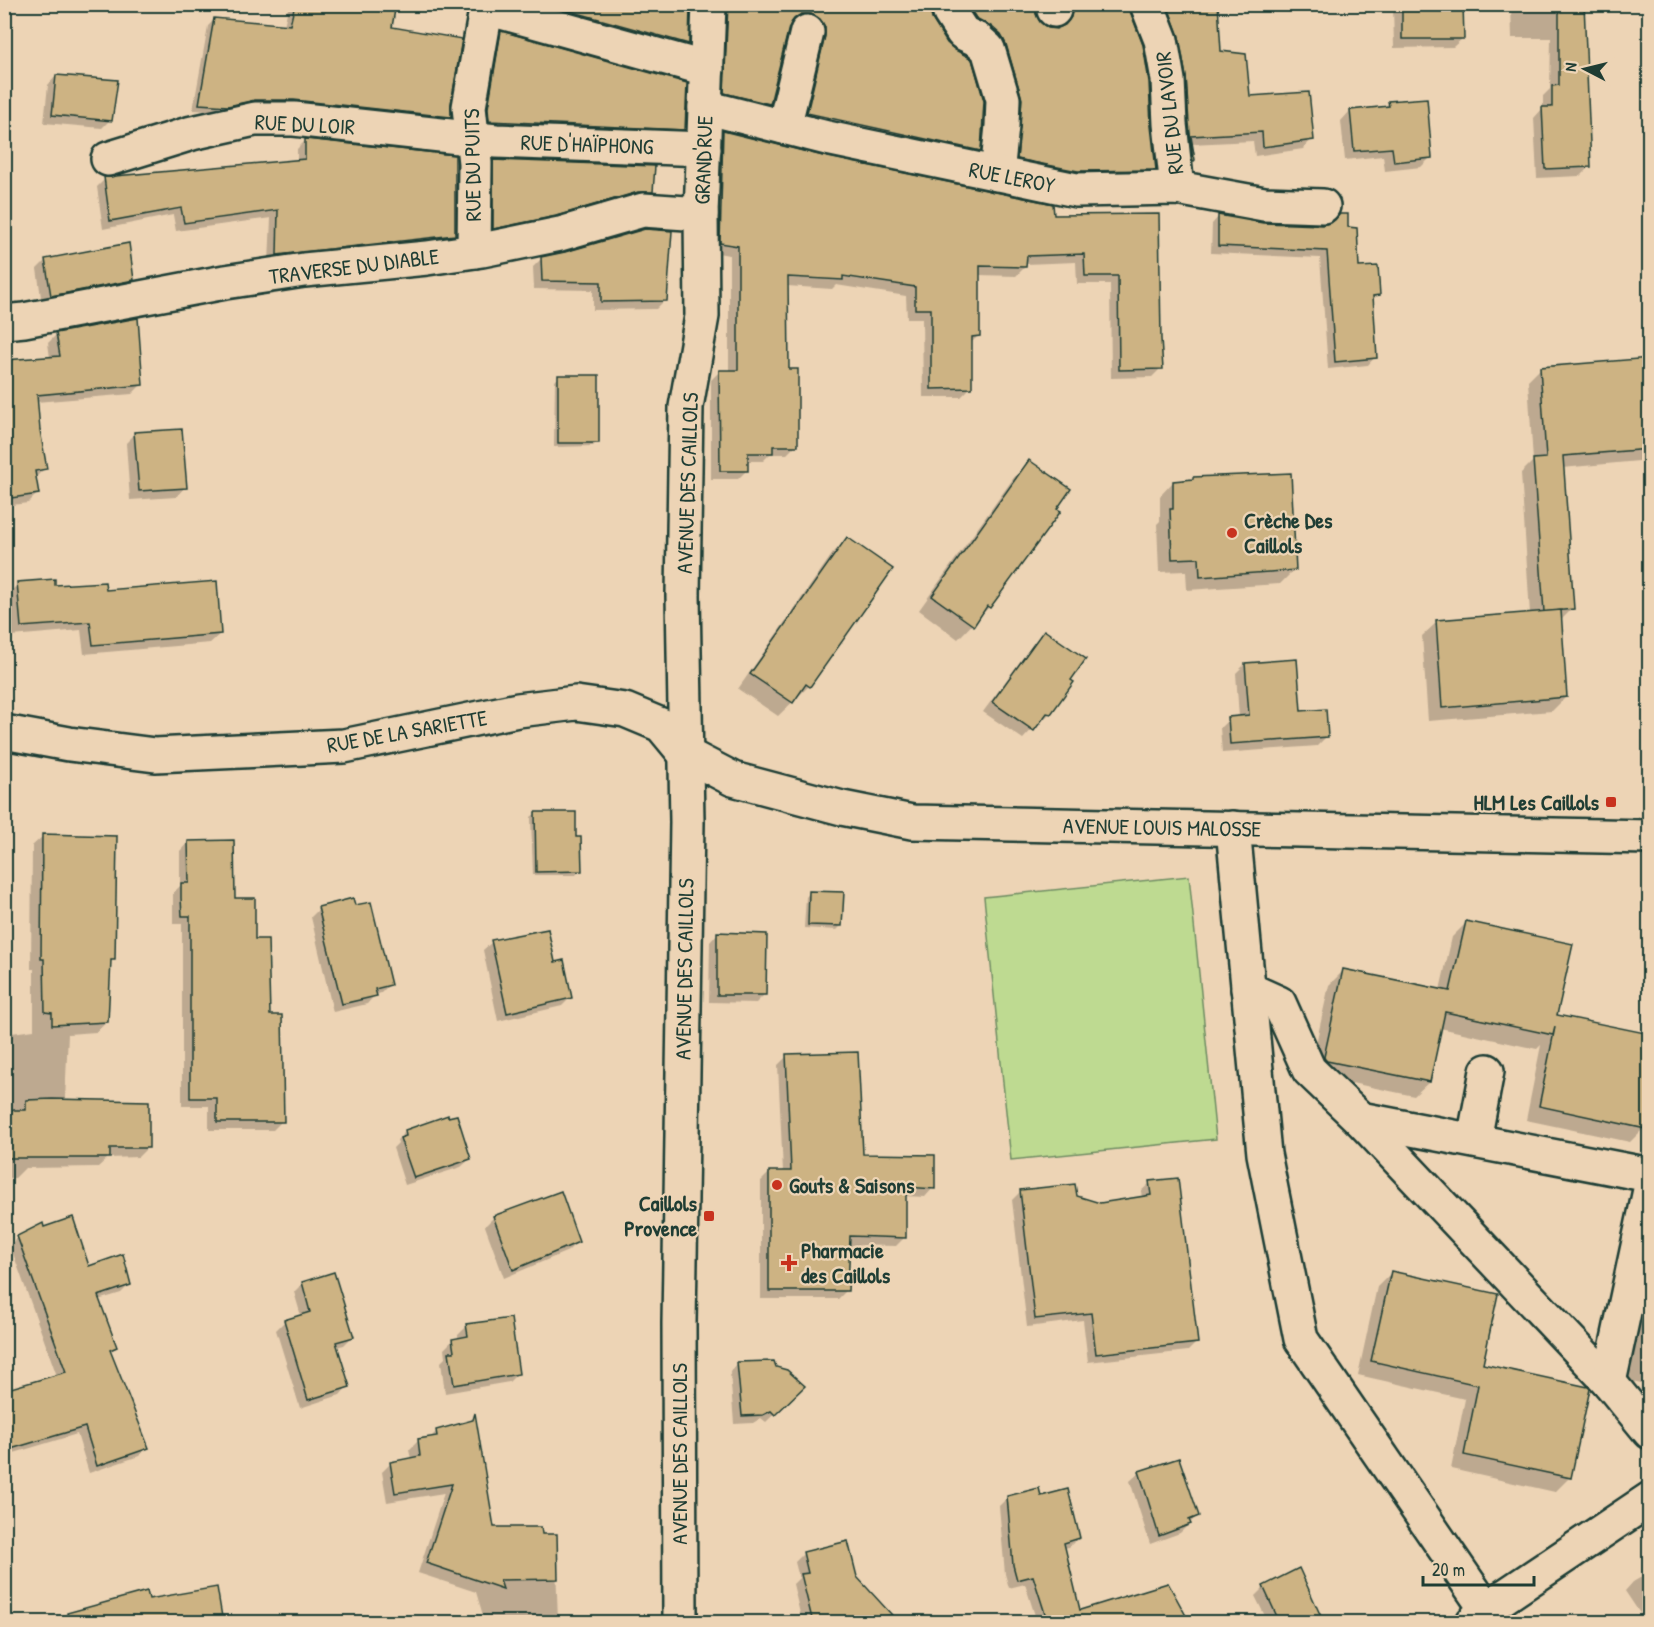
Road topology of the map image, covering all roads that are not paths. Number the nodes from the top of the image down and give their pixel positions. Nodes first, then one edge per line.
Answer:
1 (709, 4) edge
2 (946, 4) edge
3 (1147, 4) edge
4 (487, 6) edge
5 (807, 32) dead end
6 (707, 69) junction
7 (705, 107) junction
8 (784, 127) junction
9 (471, 138) junction
10 (704, 149) junction
11 (108, 159) dead end
12 (997, 174) junction
13 (1178, 188) junction
14 (1323, 206) dead end
15 (701, 214) junction
16 (474, 251) junction
17 (702, 316) joint
18 (4, 322) edge
19 (4, 732) edge
20 (685, 754) junction
21 (1233, 828) junction
22 (1650, 837) edge
23 (1248, 989) junction
24 (1487, 1071) dead end
25 (1360, 1119) junction
26 (1474, 1140) junction
27 (1650, 1175) edge
28 (1650, 1190) edge
29 (1609, 1382) junction
30 (1650, 1432) edge
31 (1650, 1499) edge
32 (1479, 1616) edge
33 (680, 1623) edge

1 - 6 street, GRAND'RUE
2 - 12 street
3 - 13 street, RUE DU LAVOIR
4 - 6 street
4 - 9 street, RUE DU PUITS
5 - 8 street
6 - 7 street, GRAND'RUE
7 - 8 street, RUE LEROY
7 - 10 street, GRAND'RUE
8 - 12 street, RUE LEROY
9 - 10 street, RUE D'HAÏPHONG
9 - 11 street, RUE DU LOIR
9 - 16 street, RUE DU PUITS
10 - 15 street, GRAND'RUE
12 - 13 street, RUE LEROY
13 - 14 street, RUE LEROY
15 - 16 street, TRAVERSE DU DIABLE
15 - 17 street, GRAND'RUE
16 - 18 street, TRAVERSE DU DIABLE
17 - 20 street, AVENUE DES CAILLOLS
19 - 20 street, RUE DE LA SARIETTE
20 - 21 street, AVENUE LOUIS MALOSSE
20 - 33 street, AVENUE DES CAILLOLS
21 - 22 street, AVENUE LOUIS MALOSSE
21 - 23 street
23 - 25 street
23 - 32 street
24 - 26 street
25 - 26 street
25 - 29 street
26 - 27 street
28 - 29 street
29 - 30 street
31 - 32 street

